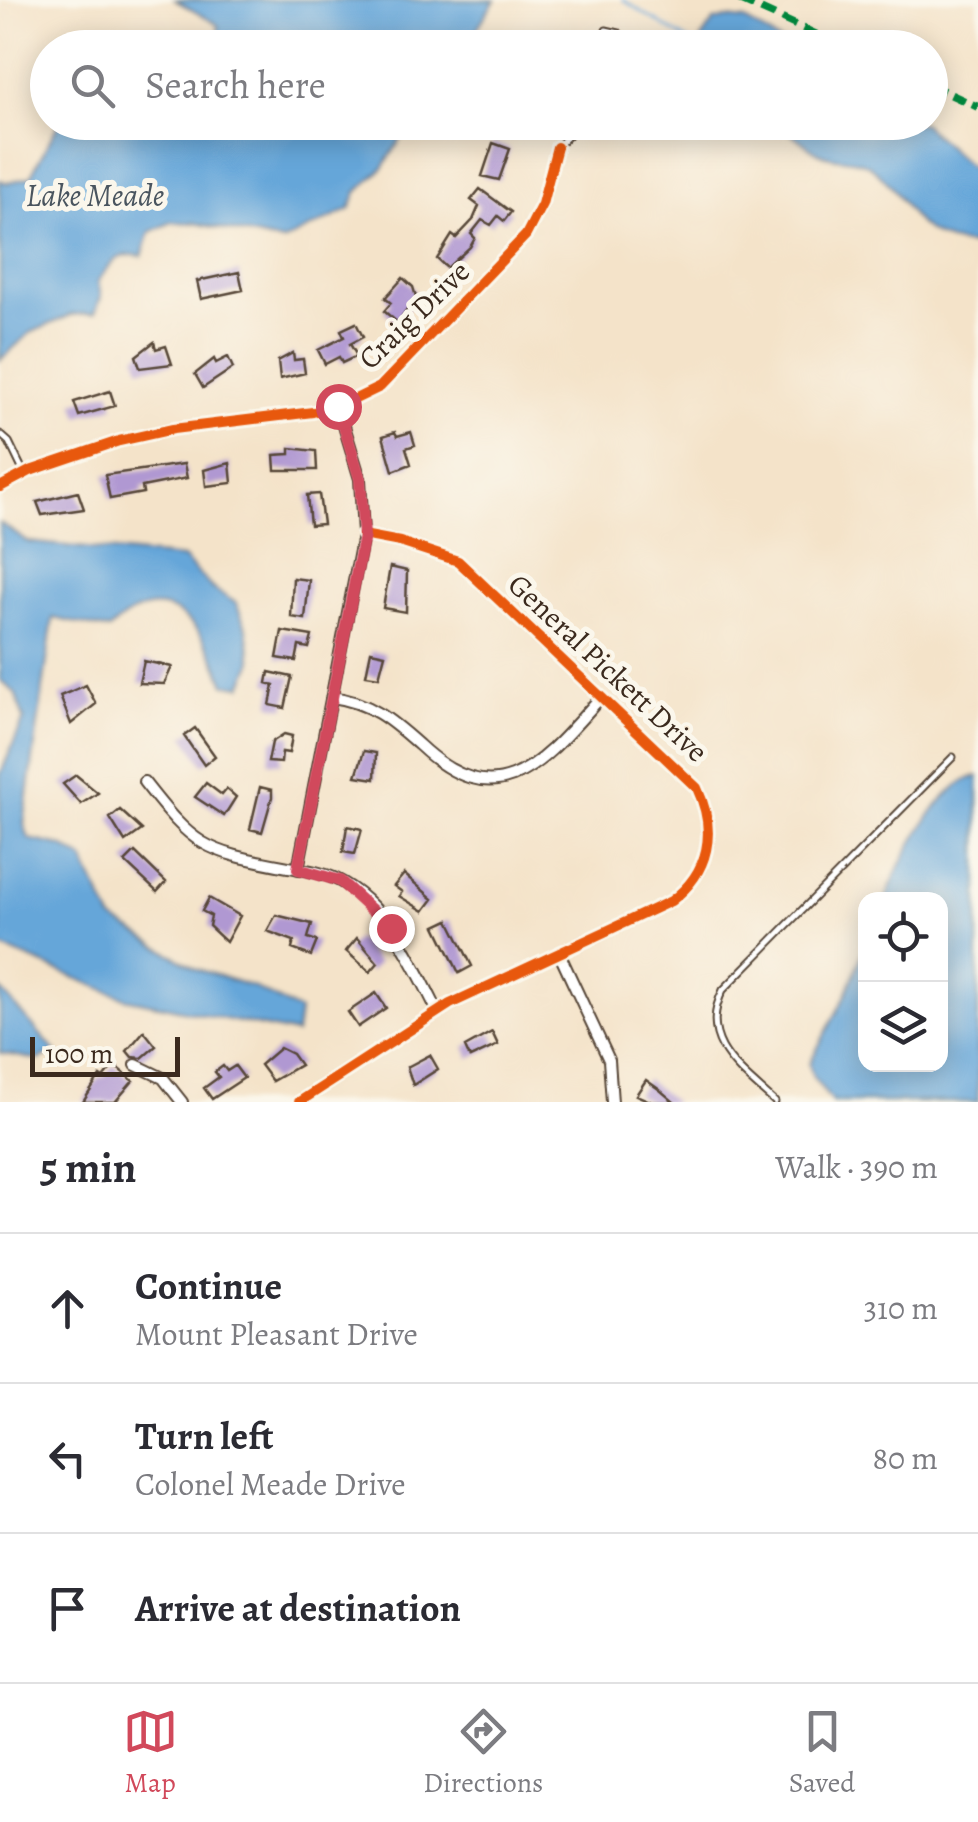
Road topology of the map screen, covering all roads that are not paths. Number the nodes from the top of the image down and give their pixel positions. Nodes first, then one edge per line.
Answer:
1 (564, 140) edge
2 (557, 147) joint
3 (338, 406) junction
4 (0, 434) edge
5 (24, 473) junction
6 (0, 487) edge
7 (364, 536) junction
8 (332, 697) junction
9 (602, 697) junction
10 (953, 757) dead end
11 (144, 782) dead end
12 (298, 869) junction
13 (559, 953) junction
14 (438, 1012) junction
15 (136, 1066) dead end
16 (182, 1102) edge
17 (298, 1102) edge
18 (612, 1102) edge
19 (774, 1102) edge

1 - 2 lane
2 - 3 street, Craig Drive
3 - 5 street, Craig Drive
3 - 7 street
4 - 5 lane
5 - 6 street, Craig Drive
7 - 8 street
7 - 9 street, General Pickett Drive
8 - 9 street
8 - 12 street
9 - 13 street, General Pickett Drive
10 - 19 lane
11 - 12 street
12 - 14 street
13 - 14 street, General Pickett Drive
13 - 18 street
14 - 17 street, General Pickett Drive
15 - 16 street

